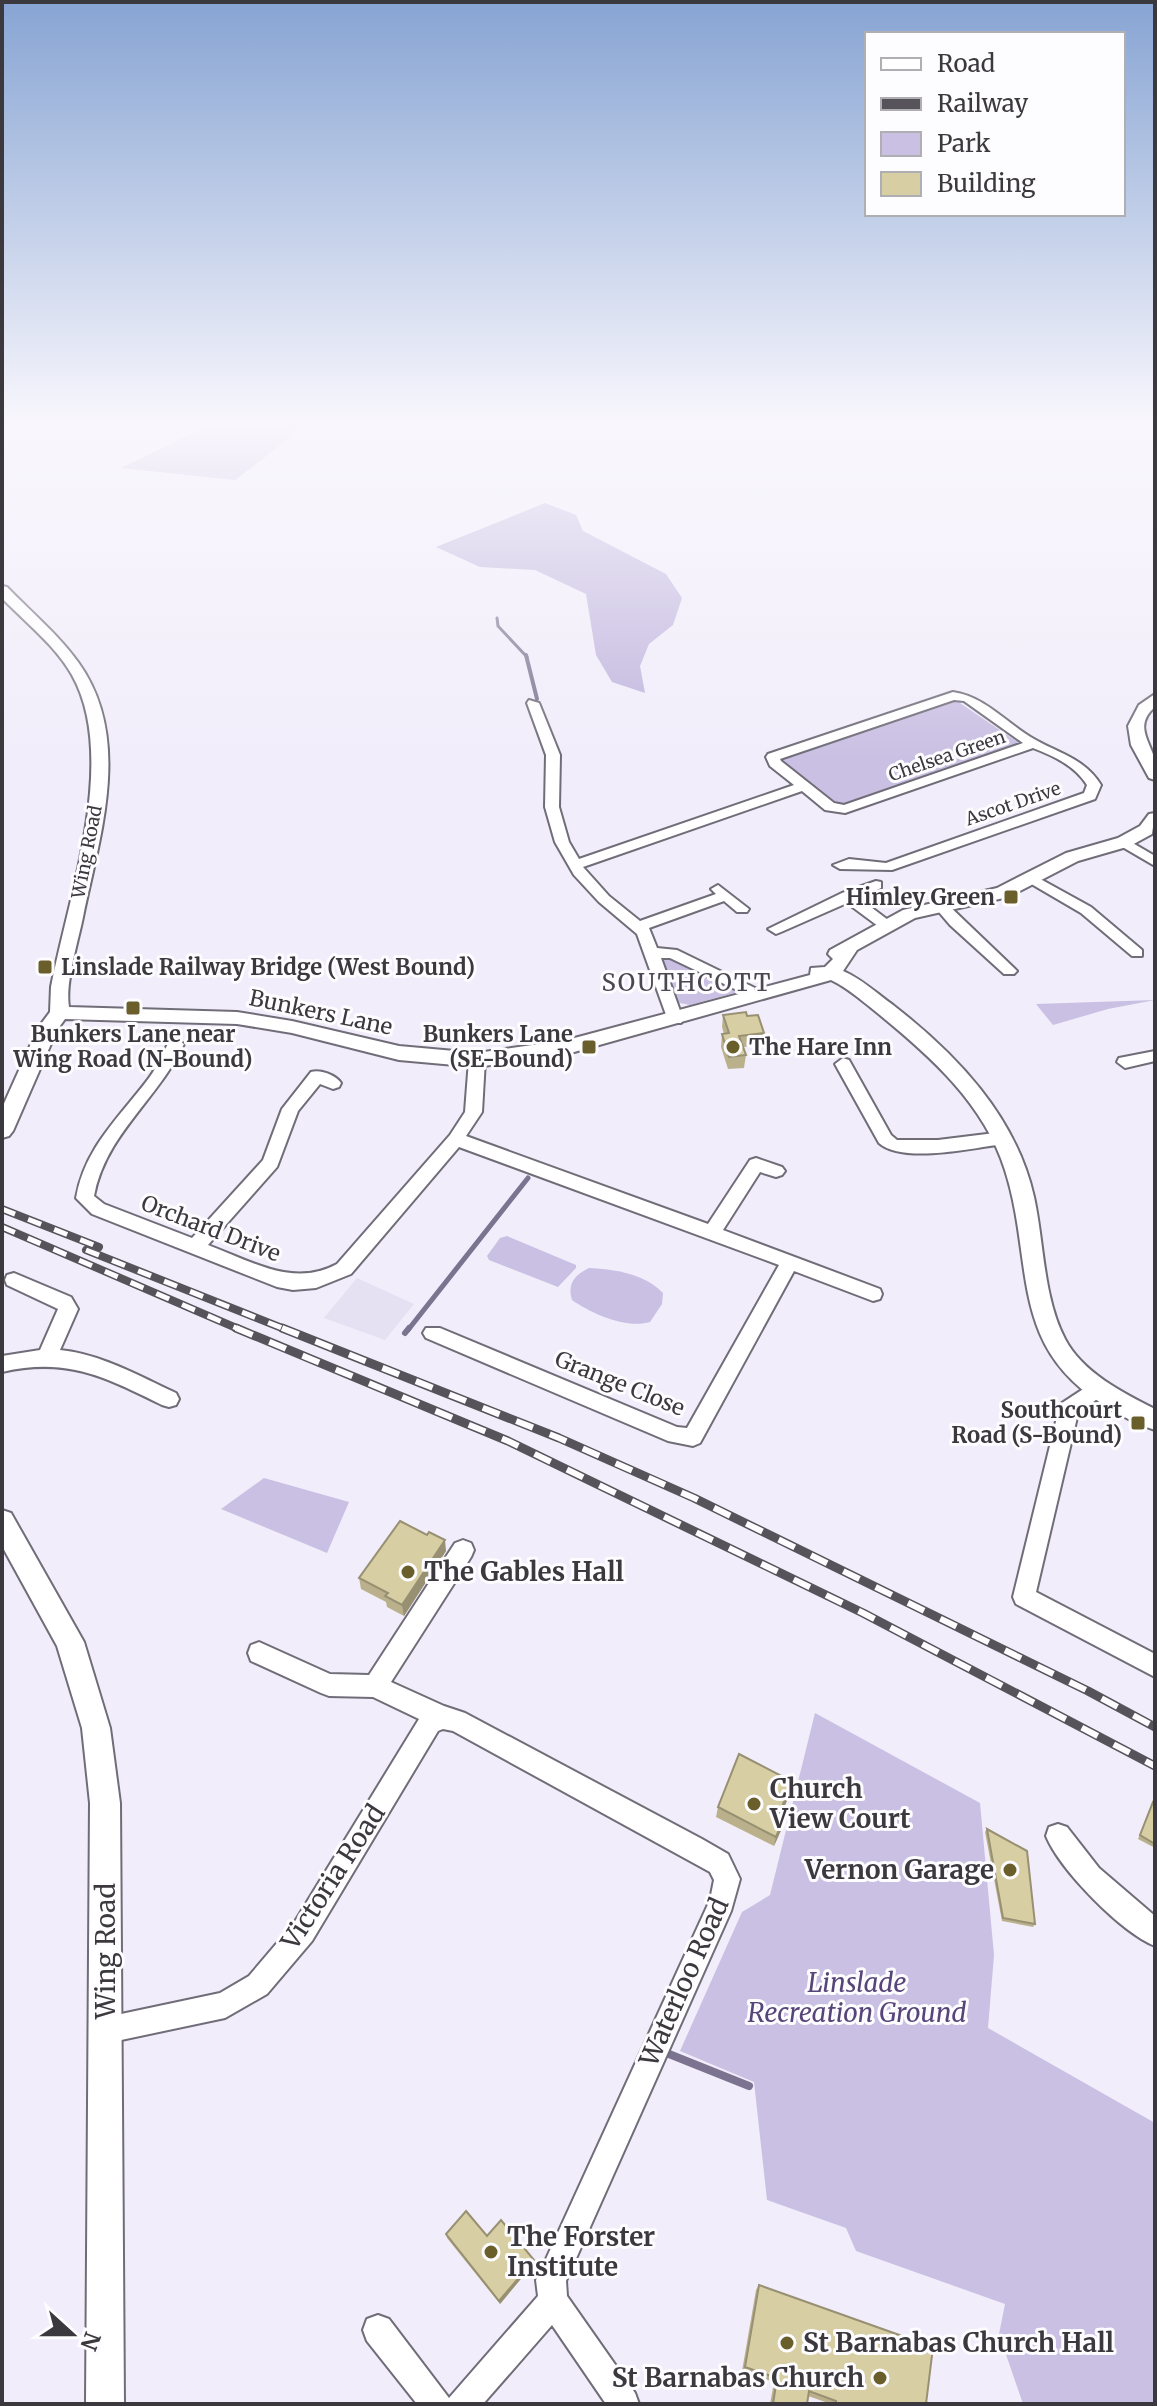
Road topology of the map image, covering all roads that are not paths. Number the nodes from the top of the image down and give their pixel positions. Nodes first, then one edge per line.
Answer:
1 (2, 590) edge
2 (1155, 699) edge
3 (533, 703) dead end
4 (1031, 743) junction
5 (1155, 775) edge
6 (804, 786) junction
7 (1155, 818) edge
8 (1124, 842) junction
9 (1155, 862) edge
10 (574, 865) junction
11 (840, 865) dead end
12 (1033, 879) junction
13 (876, 885) dead end
14 (847, 896) junction
15 (940, 905) junction
16 (742, 909) dead end
17 (640, 926) junction
18 (887, 926) junction
19 (776, 929) dead end
20 (651, 953) junction
21 (1137, 953) dead end
22 (737, 966) dead end
23 (1008, 971) dead end
24 (831, 972) junction
25 (721, 977) junction
26 (747, 988) dead end
27 (60, 1013) junction
28 (675, 1019) junction
29 (176, 1044) dead end
30 (477, 1060) junction
31 (1152, 1061) edge
32 (1125, 1062) dead end
33 (853, 1071) dead end
34 (333, 1083) dead end
35 (2, 1131) edge
36 (1003, 1138) junction
37 (456, 1139) junction
38 (776, 1171) dead end
39 (713, 1231) junction
40 (195, 1247) junction
41 (790, 1262) junction
42 (14, 1280) dead end
43 (873, 1294) dead end
44 (433, 1333) dead end
45 (48, 1355) junction
46 (2, 1364) edge
47 (1097, 1388) junction
48 (169, 1399) dead end
49 (1155, 1420) edge
50 (2, 1521) edge
51 (463, 1550) dead end
52 (259, 1653) dead end
53 (1155, 1666) edge
54 (375, 1686) junction
55 (441, 1717) junction
56 (1058, 1836) dead end
57 (1155, 1933) edge
58 (107, 2030) junction
59 (553, 2301) junction
60 (378, 2330) dead end
61 (105, 2404) edge
62 (436, 2404) edge
63 (462, 2404) edge
64 (624, 2404) edge

1 - 27 street, Wing Road
2 - 5 street
3 - 10 street
4 - 6 street, Chelsea Green
4 - 6 street, Chelsea Green
4 - 11 street, Ascot Drive
6 - 10 street
7 - 8 street
8 - 9 street
8 - 12 street
10 - 17 street
12 - 15 street
12 - 21 street
13 - 14 street
14 - 18 street
14 - 19 street
15 - 18 street
15 - 23 street
16 - 17 street
17 - 20 street
18 - 24 street
20 - 25 street
20 - 28 street
22 - 25 street
24 - 28 street, Bunkers Lane
24 - 36 street
25 - 26 street
27 - 30 street, Bunkers Lane
27 - 35 street, Wing Road
28 - 30 street, Bunkers Lane
29 - 40 street, Orchard Drive
30 - 37 street, Orchard Drive
31 - 32 street
33 - 36 street
34 - 40 street
36 - 47 street
37 - 39 street
37 - 40 street, Orchard Drive
38 - 39 street
39 - 41 street
41 - 43 street
41 - 44 street, Grange Close
42 - 45 street
45 - 46 street
45 - 48 street
47 - 49 street
47 - 53 street
50 - 58 street, Wing Road
51 - 54 street
52 - 54 street
54 - 55 street
55 - 58 street, Victoria Road
55 - 59 street, Waterloo Road
56 - 57 street
58 - 61 street, Wing Road
59 - 63 street
59 - 64 street
60 - 62 street

